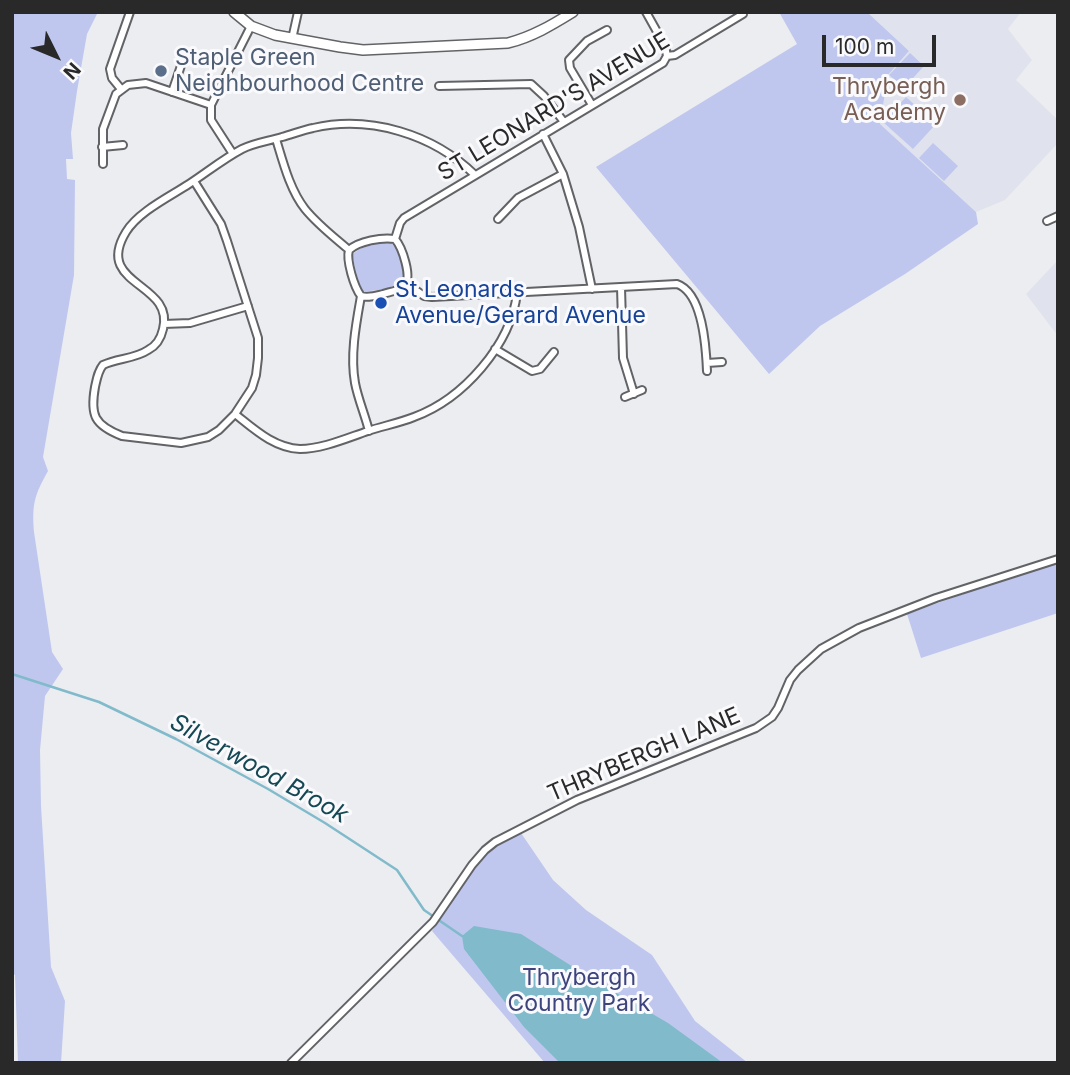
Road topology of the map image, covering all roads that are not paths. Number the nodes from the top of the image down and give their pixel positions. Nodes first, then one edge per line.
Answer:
1 (130, 12) edge
2 (234, 12) edge
3 (298, 12) edge
4 (573, 12) edge
5 (646, 12) edge
6 (743, 14) dead end
7 (251, 26) junction
8 (607, 30) dead end
9 (292, 39) junction
10 (185, 54) dead end
11 (667, 56) junction
12 (439, 86) dead end
13 (121, 89) junction
14 (172, 92) junction
15 (211, 105) junction
16 (592, 105) junction
17 (564, 122) junction
18 (543, 134) junction
19 (276, 139) junction
20 (123, 145) dead end
21 (102, 147) junction
22 (233, 154) junction
23 (103, 164) dead end
24 (563, 174) junction
25 (475, 175) junction
26 (194, 181) junction
27 (1058, 216) edge
28 (498, 219) dead end
29 (1047, 222) dead end
30 (395, 239) junction
31 (349, 250) junction
32 (407, 284) junction
33 (621, 287) junction
34 (592, 289) junction
35 (517, 293) junction
36 (361, 296) junction
37 (247, 306) junction
38 (164, 324) junction
39 (495, 349) junction
40 (554, 352) dead end
41 (722, 362) dead end
42 (642, 390) dead end
43 (634, 394) junction
44 (625, 397) dead end
45 (235, 414) junction
46 (369, 430) junction
47 (1058, 559) edge
48 (291, 1063) edge

1 - 13 street
2 - 7 street
3 - 9 street
4 - 9 street
5 - 11 street
6 - 11 street, ST LEONARD'S AVENUE
7 - 9 street
7 - 15 street
8 - 16 street
10 - 14 street
11 - 16 street, ST LEONARD'S AVENUE
12 - 17 street
13 - 14 street
13 - 21 street
14 - 15 street
15 - 22 street
16 - 17 street, ST LEONARD'S AVENUE
17 - 18 street, ST LEONARD'S AVENUE
18 - 24 street
18 - 25 street, ST LEONARD'S AVENUE
19 - 22 street
19 - 25 street
19 - 31 street
20 - 21 street
21 - 23 street
22 - 26 street
24 - 28 street
24 - 34 street
25 - 30 street, ST LEONARD'S AVENUE
26 - 37 street
26 - 38 street
27 - 29 street
30 - 31 street
30 - 32 street
31 - 36 street
32 - 35 street
32 - 36 street
33 - 34 street
33 - 41 street
33 - 43 street
34 - 35 street
35 - 39 street
36 - 46 street
37 - 38 street
37 - 45 street
38 - 45 street
39 - 40 street
39 - 46 street
42 - 43 street
43 - 44 street
45 - 46 street
47 - 48 street, THRYBERGH LANE

